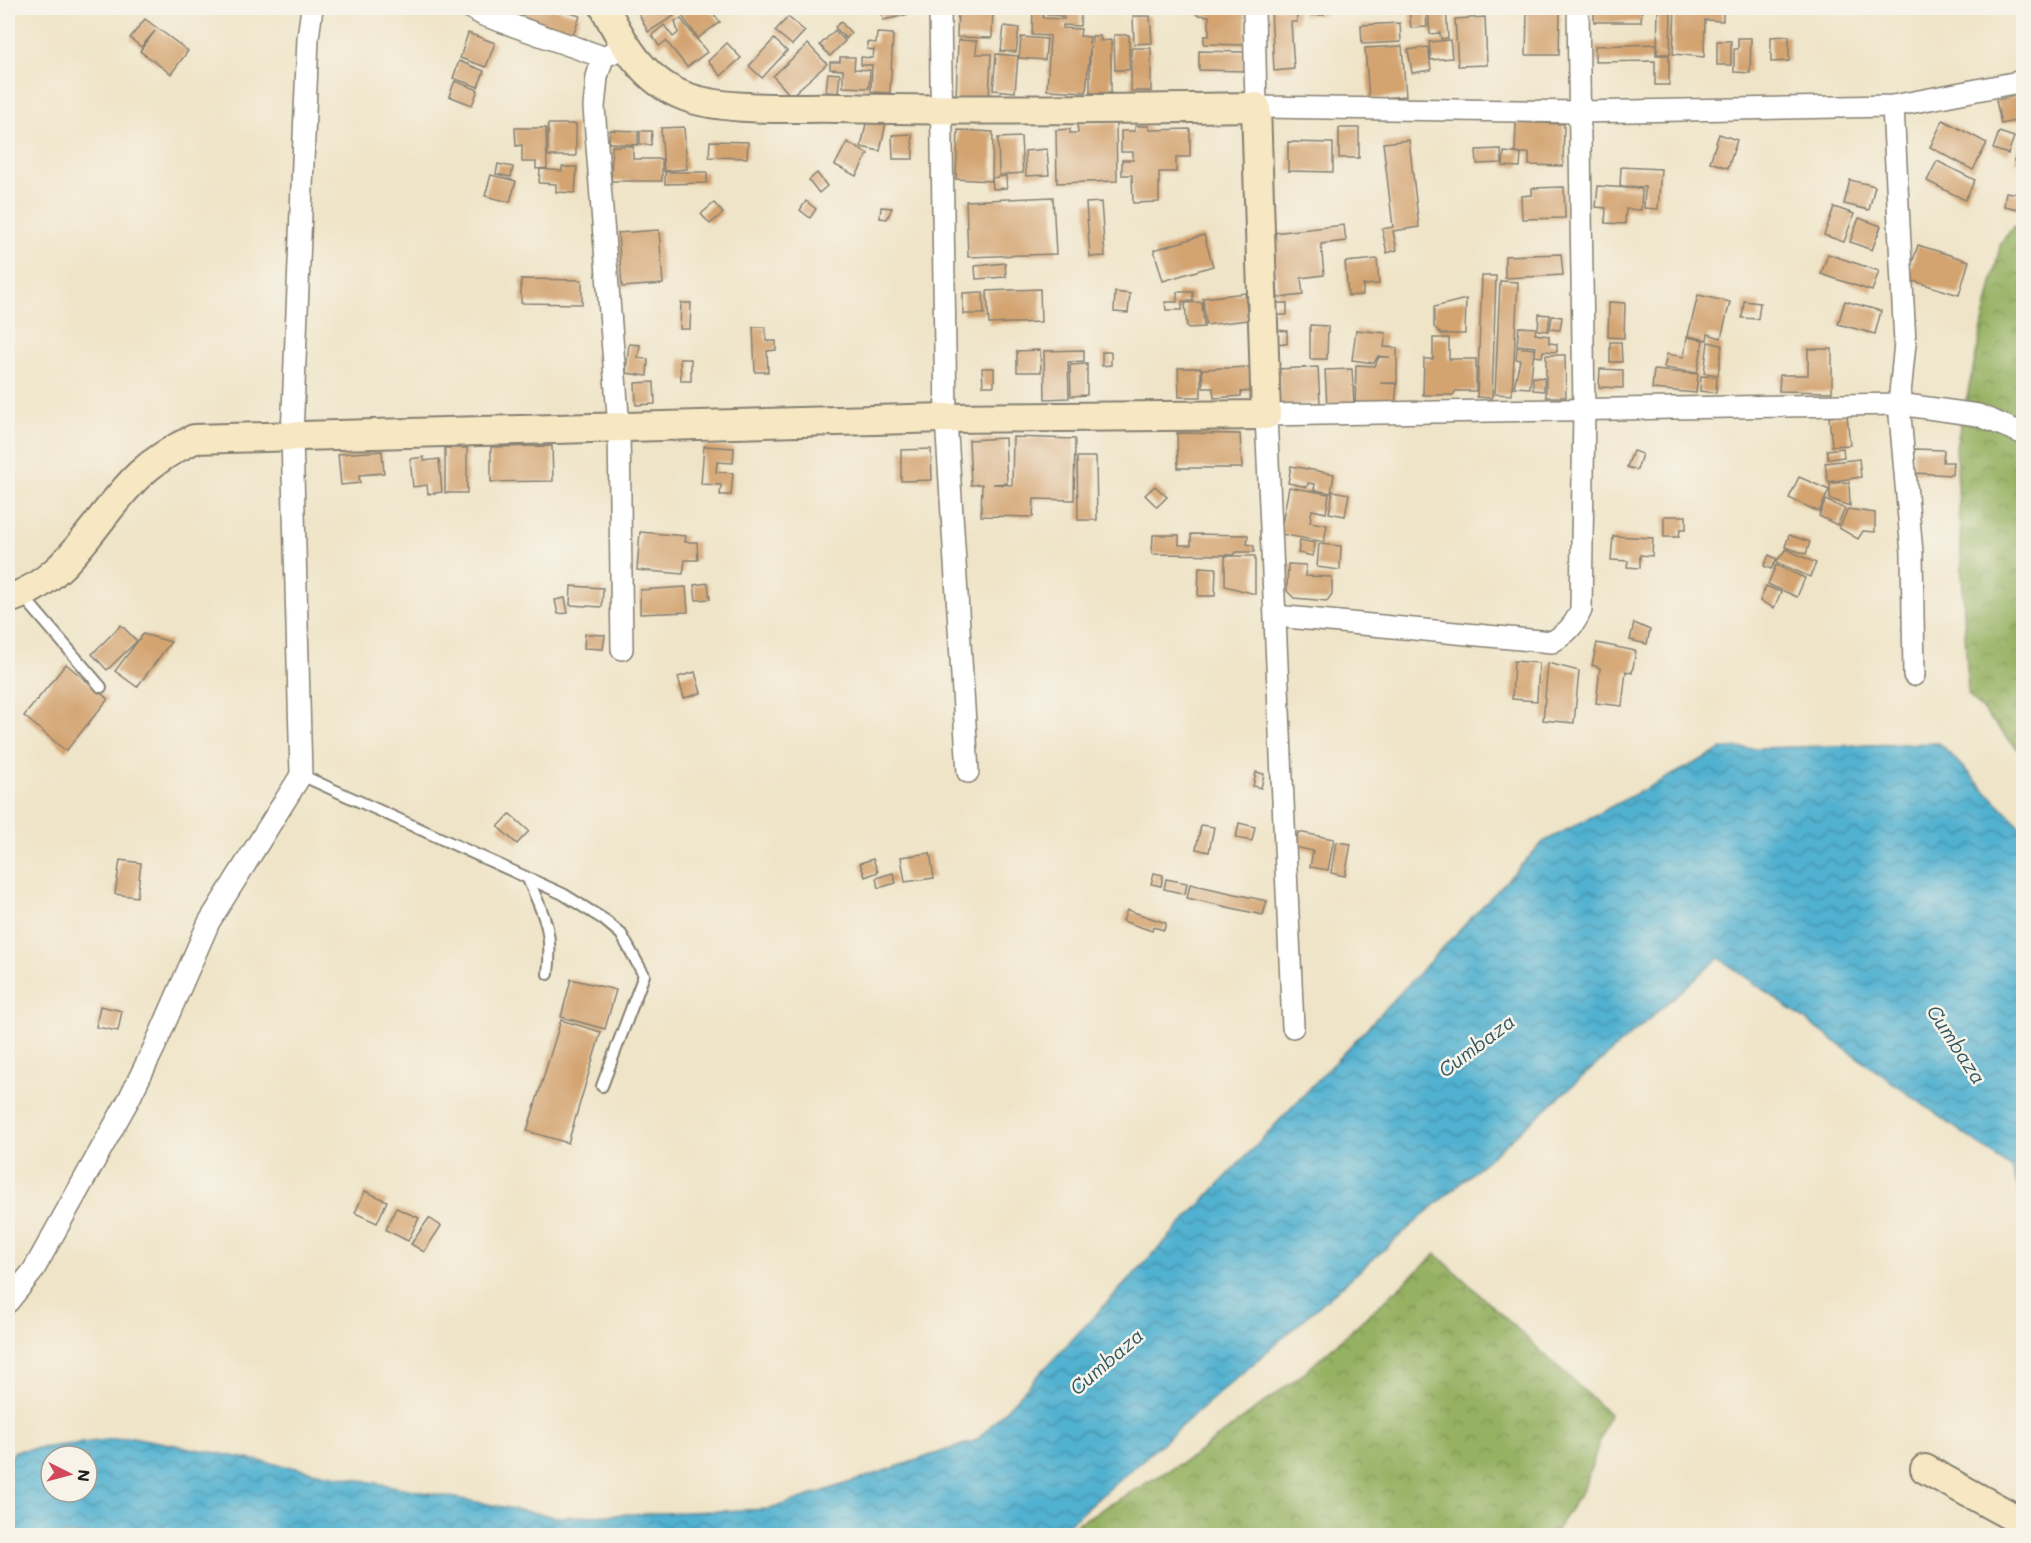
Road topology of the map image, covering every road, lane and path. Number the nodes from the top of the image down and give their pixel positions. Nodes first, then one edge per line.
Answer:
1 (312, 8) edge
2 (471, 8) edge
3 (605, 8) edge
4 (940, 8) edge
5 (1254, 8) edge
6 (1578, 8) edge
7 (613, 52) junction
8 (2024, 81) edge
9 (1893, 106) junction
10 (1256, 107) junction
11 (941, 110) junction
12 (1579, 112) junction
13 (1899, 404) junction
14 (1584, 409) junction
15 (1266, 415) junction
16 (946, 418) junction
17 (619, 428) junction
18 (2024, 434) edge
19 (292, 436) junction
20 (15, 597) edge
21 (1276, 616) junction
22 (622, 650) dead end
23 (1914, 675) dead end
24 (101, 687) dead end
25 (968, 772) dead end
26 (301, 775) junction
27 (528, 879) junction
28 (548, 974) dead end
29 (1293, 1027) dead end
30 (602, 1086) dead end
31 (8, 1302) edge
32 (1925, 1468) dead end
33 (2024, 1522) edge

1 - 19 street
2 - 7 street
3 - 7 street
4 - 11 street
5 - 10 street
6 - 12 street
7 - 11 street
7 - 17 street
8 - 9 street
9 - 12 street
9 - 13 street
10 - 11 street
10 - 12 street
10 - 15 street
11 - 16 street
12 - 14 street
13 - 14 street
13 - 18 street
13 - 23 street
14 - 15 street
14 - 21 street
15 - 16 street
15 - 21 street
16 - 17 street
16 - 25 street
17 - 19 street
17 - 22 street
19 - 20 street
19 - 26 street
20 - 24 lane
21 - 29 street
26 - 27 lane
26 - 31 street
27 - 28 lane
27 - 30 lane
32 - 33 street

